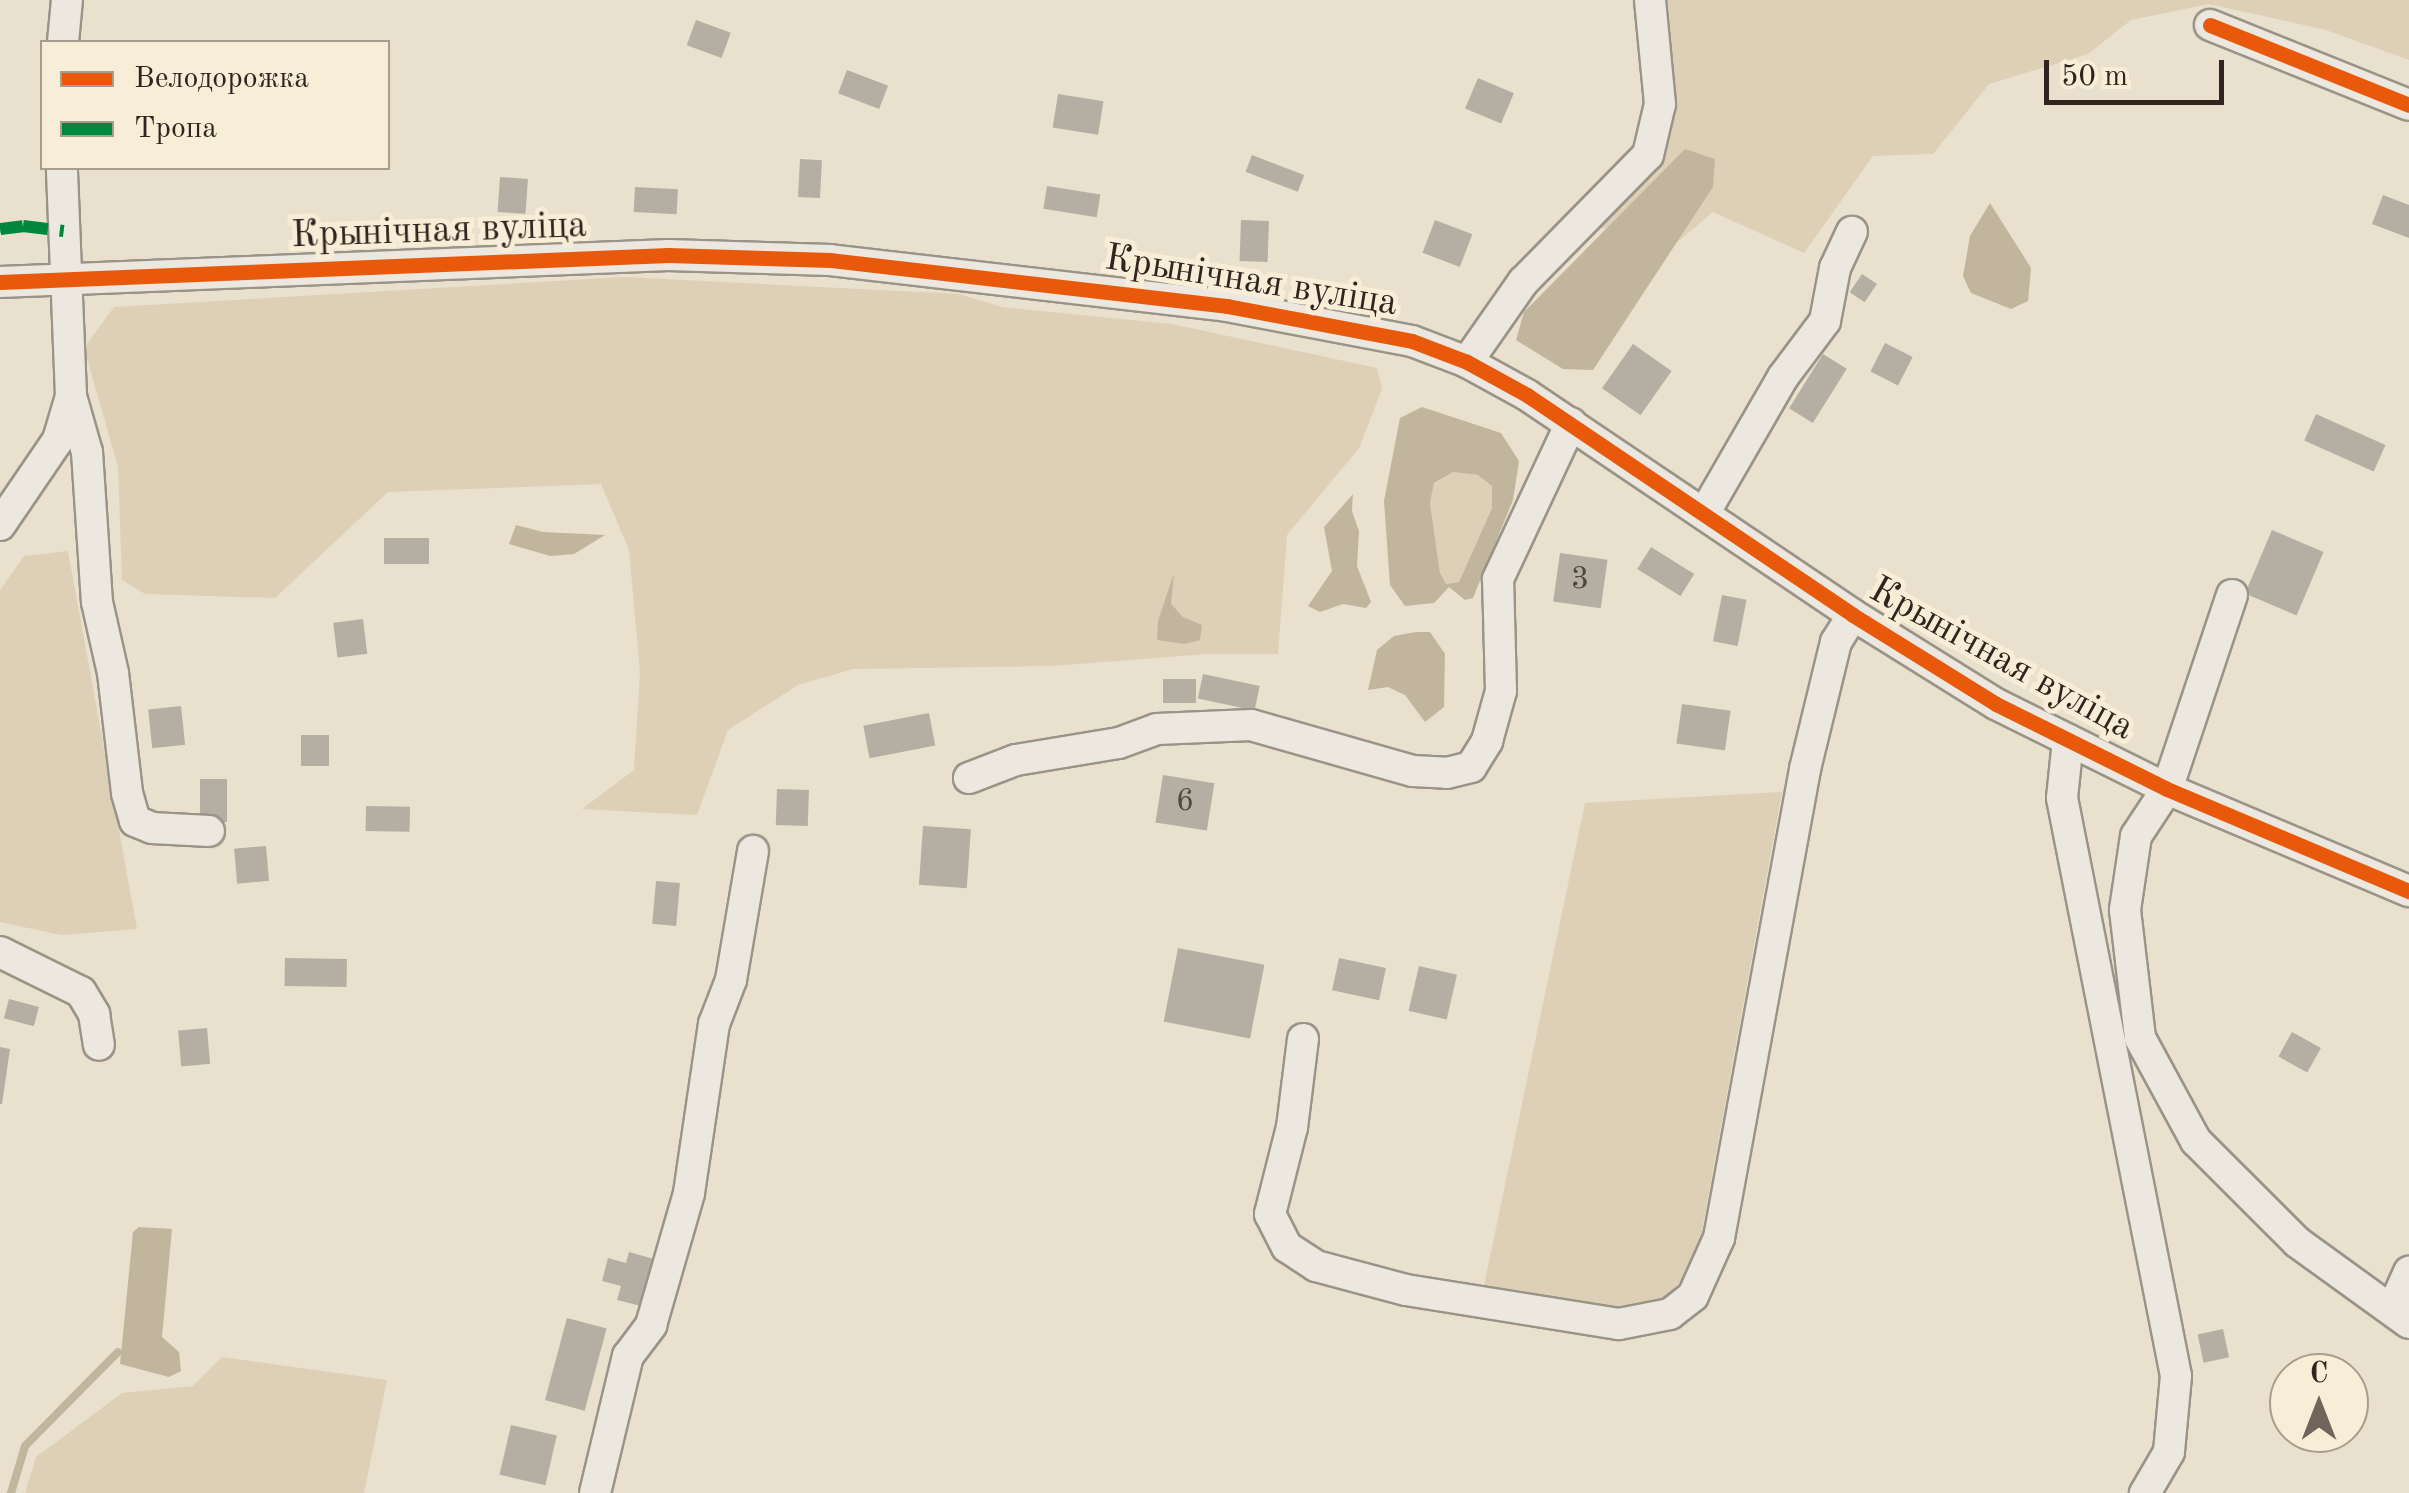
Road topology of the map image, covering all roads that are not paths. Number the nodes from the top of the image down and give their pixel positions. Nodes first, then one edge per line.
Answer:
1 (67, 0) edge
2 (1650, 0) edge
3 (2210, 25) dead end
4 (63, 40) edge
5 (2409, 105) edge
6 (62, 170) edge
7 (1852, 232) dead end
8 (66, 280) junction
9 (0, 282) edge
10 (1467, 362) junction
11 (71, 396) junction
12 (1572, 423) junction
13 (1704, 512) junction
14 (0, 525) edge
15 (2232, 595) dead end
16 (1853, 615) junction
17 (2068, 740) junction
18 (970, 778) dead end
19 (2168, 788) junction
20 (209, 831) dead end
21 (753, 851) dead end
22 (2409, 891) edge
23 (0, 952) edge
24 (1303, 1038) dead end
25 (99, 1045) dead end
26 (2409, 1272) edge
27 (2400, 1317) edge
28 (595, 1493) edge
29 (2145, 1493) edge

1 - 4 street
2 - 10 street
3 - 5 street
6 - 8 street
7 - 13 street
8 - 9 street, Крынічная вуліца
8 - 10 street, Крынічная вуліца
8 - 11 street
10 - 12 street, Крынічная вуліца
11 - 14 street
11 - 20 street
12 - 13 street, Крынічная вуліца
12 - 18 street
13 - 16 street, Крынічная вуліца
15 - 19 street
16 - 17 street, Крынічная вуліца
16 - 24 street
17 - 19 street, Крынічная вуліца
17 - 29 street
19 - 22 street, Крынічная вуліца
19 - 27 street
21 - 28 street
23 - 25 street
26 - 27 street

